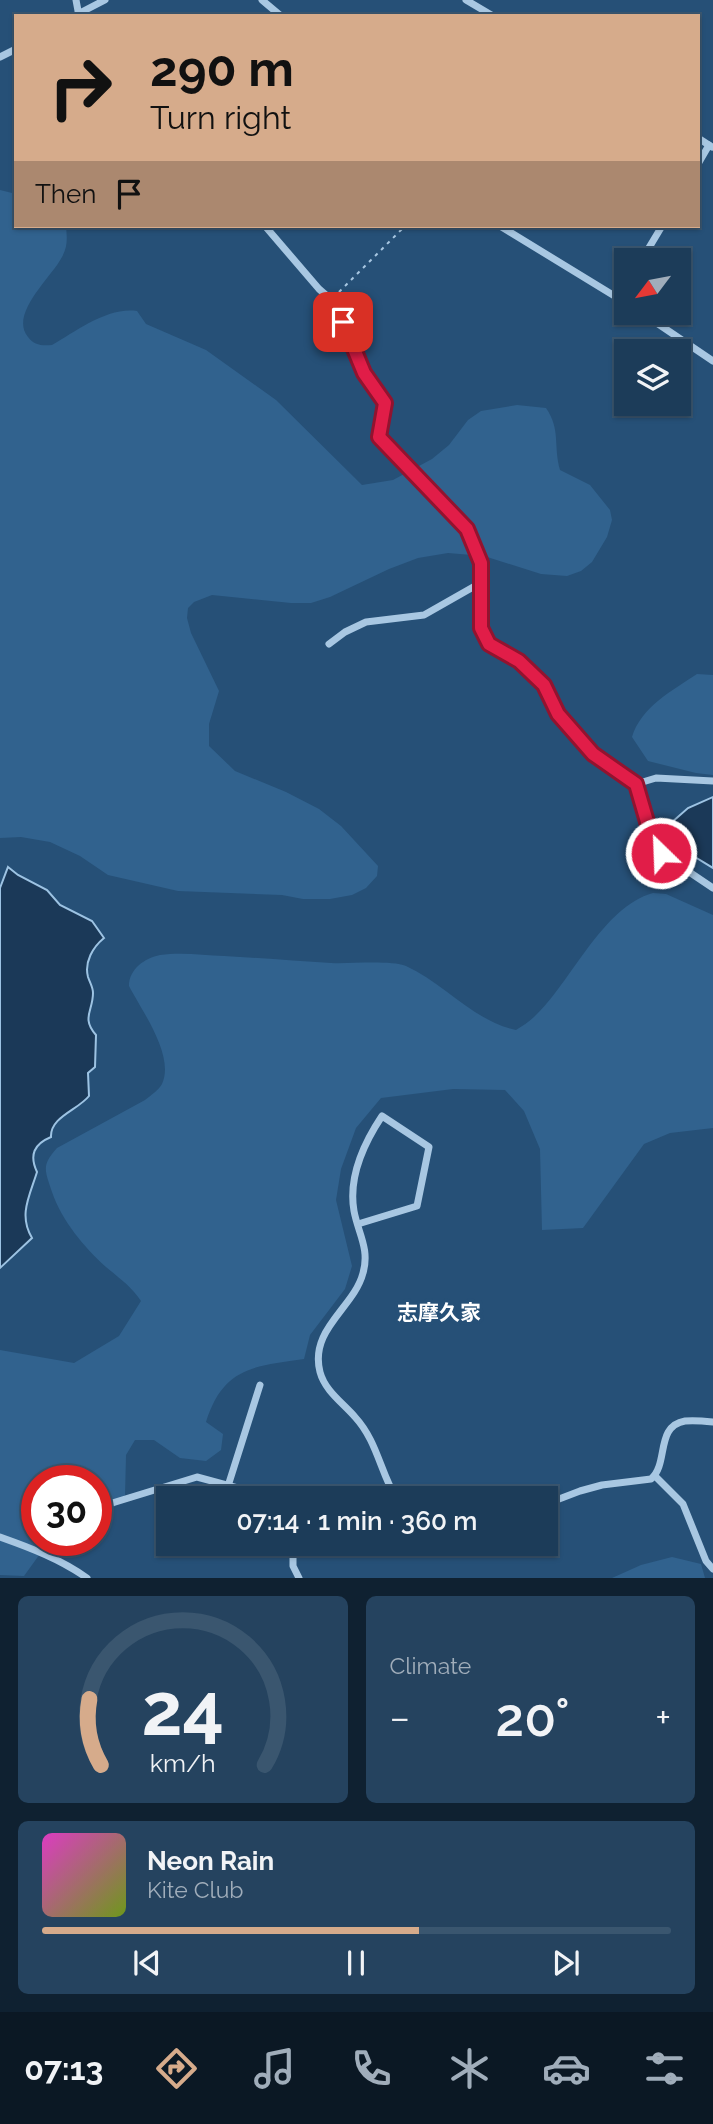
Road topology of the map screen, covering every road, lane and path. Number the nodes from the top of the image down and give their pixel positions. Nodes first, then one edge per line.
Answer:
1 (105, 0) edge
2 (262, 0) edge
3 (466, 0) edge
4 (79, 14) edge
5 (279, 14) edge
6 (490, 14) edge
7 (711, 147) edge
8 (700, 161) edge
9 (267, 228) edge
10 (403, 228) edge
11 (503, 228) edge
12 (661, 228) edge
13 (648, 248) edge
14 (614, 296) edge
15 (331, 300) junction
16 (661, 326) edge
17 (713, 361) edge
18 (482, 582) junction
19 (329, 645) dead end
20 (713, 781) edge
21 (636, 784) junction
22 (713, 888) edge
23 (358, 1224) junction
24 (260, 1385) dead end
25 (713, 1422) edge
26 (655, 1476) junction
27 (165, 1486) edge
28 (228, 1486) joint
29 (391, 1486) edge
30 (156, 1489) edge
31 (558, 1499) edge
32 (112, 1503) edge
33 (0, 1537) edge
34 (21, 1545) edge
35 (50, 1556) edge
36 (293, 1556) edge
37 (713, 1569) edge
38 (88, 1578) edge
39 (299, 1578) edge

1 - 4 street
2 - 5 street
3 - 6 street
7 - 8 street
9 - 15 street
10 - 15 path
11 - 14 street
12 - 13 street
15 - 18 street
16 - 17 street
18 - 19 street
18 - 21 street
20 - 21 street
21 - 22 street
23 - 23 street
23 - 29 street
24 - 28 street
25 - 26 street
26 - 31 street
26 - 37 street
27 - 28 street
30 - 32 street
33 - 34 street
35 - 38 street
36 - 39 street

